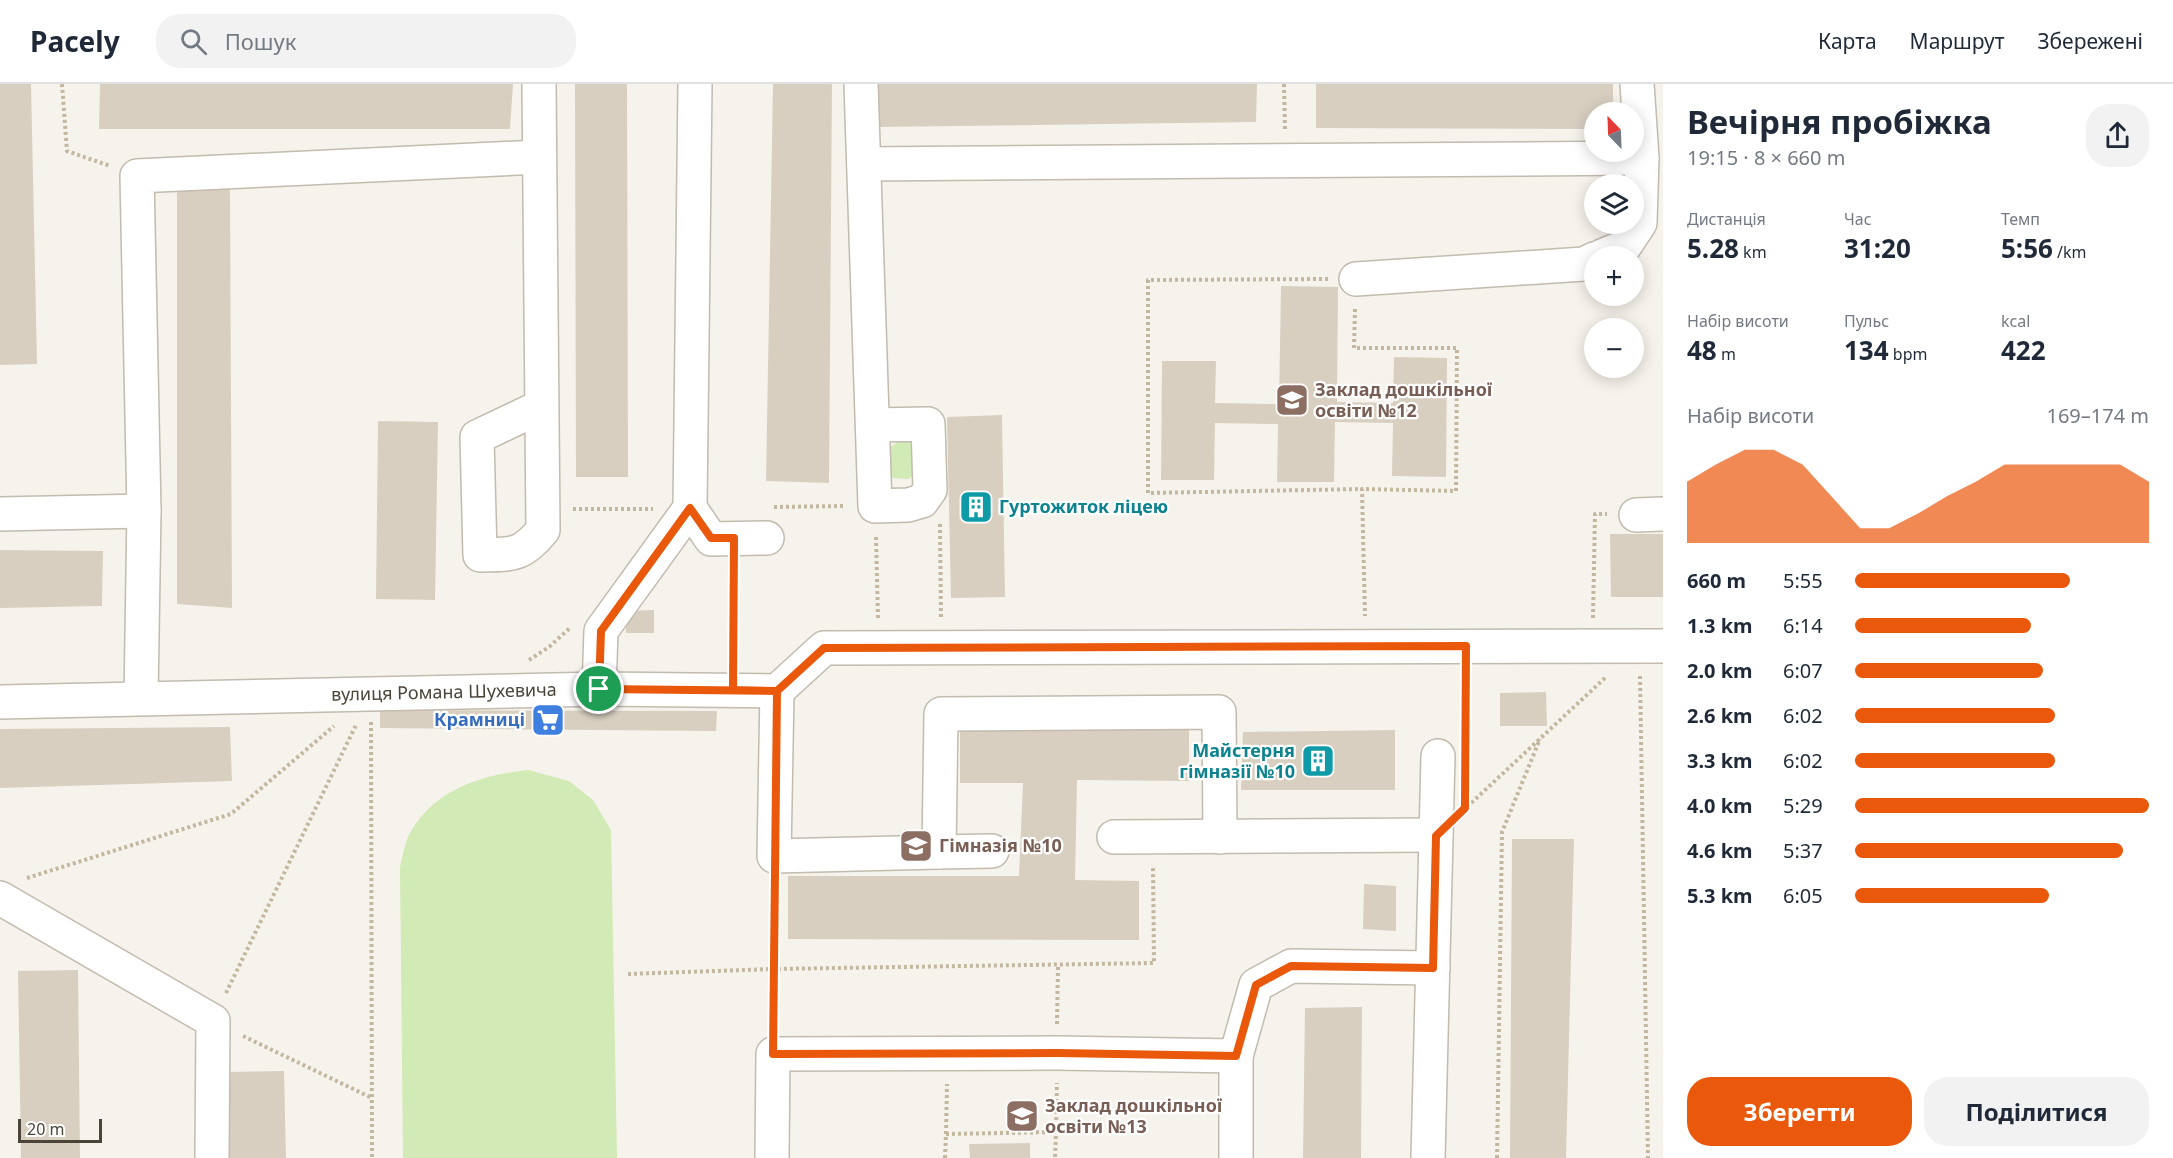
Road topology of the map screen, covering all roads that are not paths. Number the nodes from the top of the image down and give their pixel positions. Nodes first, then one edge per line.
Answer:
1 (539, 84) edge
2 (695, 84) edge
3 (861, 84) edge
4 (1637, 84) edge
5 (1638, 102) edge
6 (540, 157) junction
7 (1584, 158) edge
8 (1642, 162) edge
9 (864, 164) junction
10 (1625, 246) edge
11 (1584, 264) edge
12 (1356, 279) road end
13 (542, 406) dead end
14 (873, 425) junction
15 (690, 508) junction
16 (144, 511) junction
17 (0, 514) edge
18 (767, 538) dead end
19 (1651, 646) edge
20 (599, 689) junction
21 (777, 691) junction
22 (141, 698) junction
23 (0, 702) edge
24 (1452, 753) road end
25 (1436, 836) junction
26 (1114, 837) dead end
27 (1220, 837) junction
28 (992, 850) dead end
29 (939, 852) junction
30 (11, 888) edge
31 (1433, 968) junction
32 (1236, 1056) junction
33 (212, 1158) edge
34 (772, 1158) edge
35 (1236, 1158) edge
36 (1428, 1158) edge

1 - 6 street
2 - 15 street
3 - 9 street
4 - 5 street
6 - 13 street
6 - 16 street
7 - 9 street
8 - 10 street
9 - 14 street
11 - 12 street
14 - 14 street
15 - 18 street
15 - 20 street
16 - 17 street
16 - 22 street
19 - 21 street
20 - 21 street, вулиця Романа Шухевича
20 - 22 street, вулиця Романа Шухевича
21 - 29 street
22 - 23 street, вулиця Романа Шухевича
24 - 25 street
25 - 27 street
25 - 31 street
26 - 27 street
27 - 29 street
28 - 29 street
30 - 33 street
31 - 32 street
31 - 36 street
32 - 34 street
32 - 35 street

